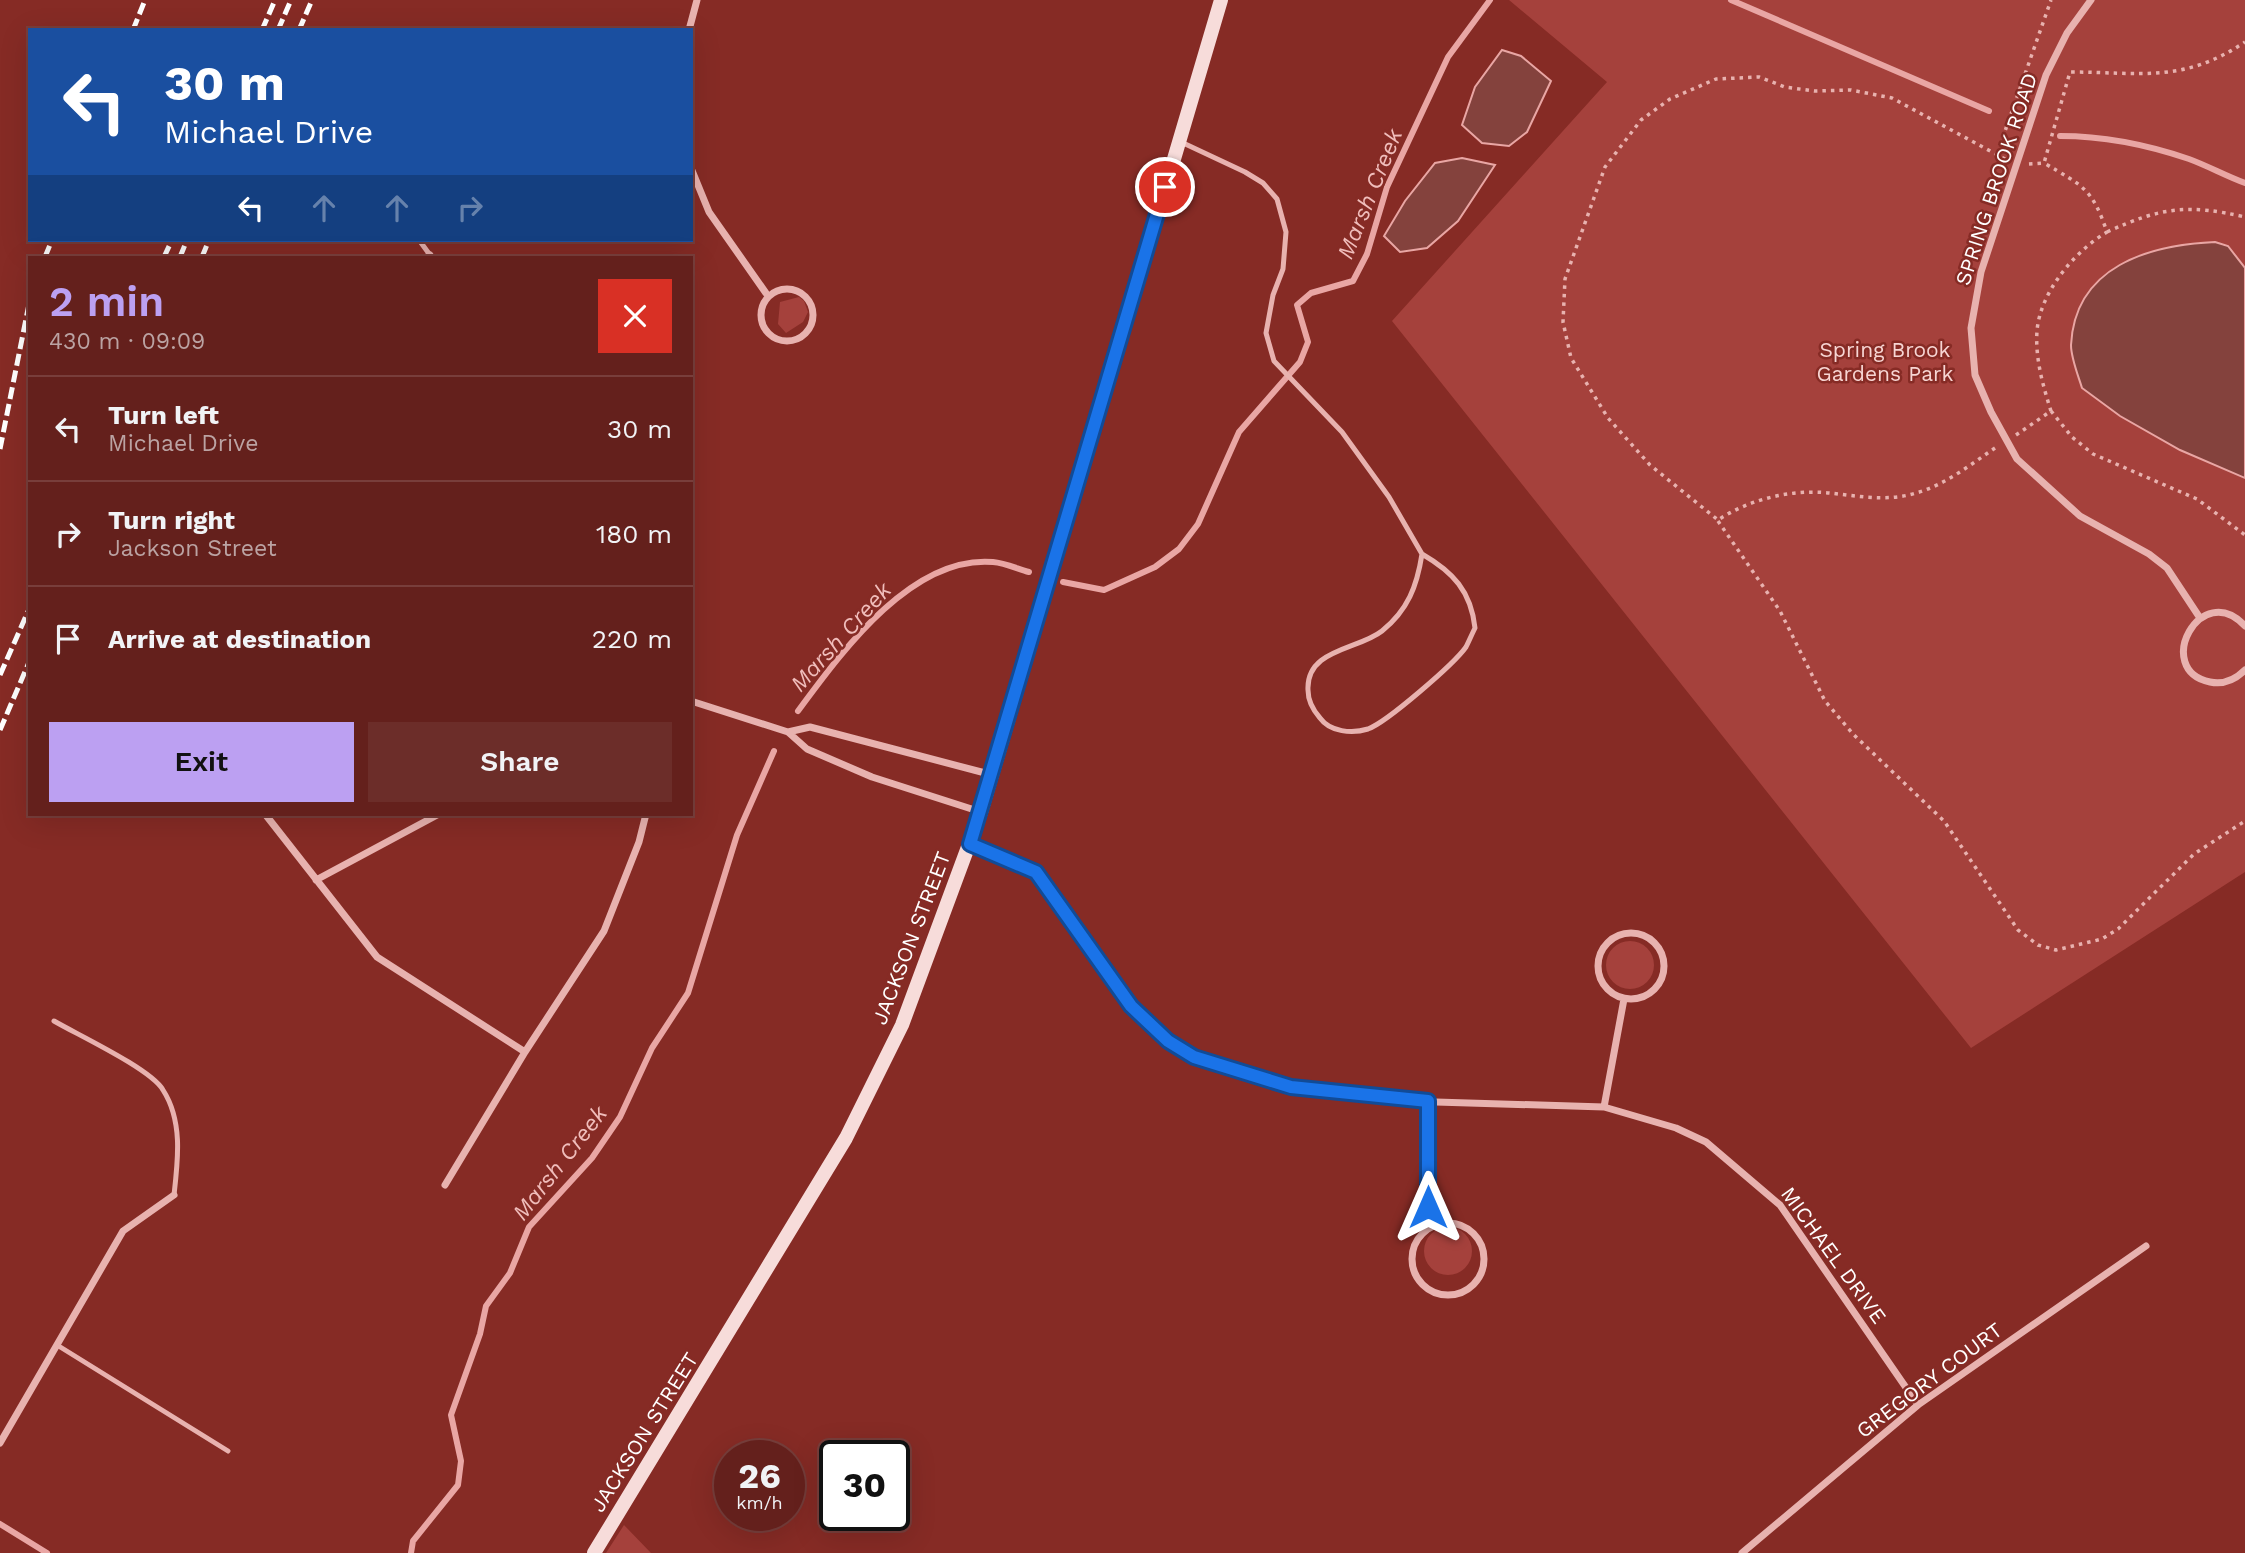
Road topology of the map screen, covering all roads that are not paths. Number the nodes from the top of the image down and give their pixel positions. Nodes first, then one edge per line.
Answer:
1 (697, 0) edge
2 (1221, 0) edge
3 (2091, 0) edge
4 (690, 28) edge
5 (1179, 141) junction
6 (693, 173) edge
7 (768, 296) junction
8 (1422, 554) junction
9 (2200, 618) junction
10 (2245, 626) edge
11 (2245, 670) edge
12 (693, 702) edge
13 (788, 732) junction
14 (989, 774) junction
15 (981, 812) junction
16 (267, 816) edge
17 (435, 816) edge
18 (646, 816) edge
19 (970, 844) junction
20 (316, 880) junction
21 (1625, 999) junction
22 (54, 1021) dead end
23 (525, 1052) junction
24 (1428, 1101) junction
25 (1604, 1107) junction
26 (445, 1185) dead end
27 (174, 1195) joint
28 (1435, 1225) junction
29 (2146, 1246) dead end
30 (57, 1345) junction
31 (1918, 1405) junction
32 (0, 1443) edge
33 (228, 1451) dead end
34 (594, 1553) edge
35 (1742, 1553) edge

1 - 4 street
2 - 5 street, JACKSON STREET
3 - 9 street, SPRING BROOK ROAD
5 - 8 lane
5 - 14 street, JACKSON STREET
6 - 7 street
7 - 7 street
8 - 8 lane
9 - 10 street
9 - 11 street
12 - 13 street
13 - 14 street
13 - 15 street
14 - 15 street, JACKSON STREET
15 - 19 street, JACKSON STREET
16 - 20 street
17 - 20 street
18 - 23 street
19 - 24 street, MICHAEL DRIVE
19 - 34 street, JACKSON STREET
20 - 23 street
21 - 21 street
21 - 25 street
22 - 27 lane
23 - 26 street
24 - 25 street, MICHAEL DRIVE
24 - 28 street
25 - 31 street, MICHAEL DRIVE
27 - 30 street
28 - 28 street
29 - 31 street, GREGORY COURT
30 - 32 street
30 - 33 lane
31 - 35 street, GREGORY COURT

